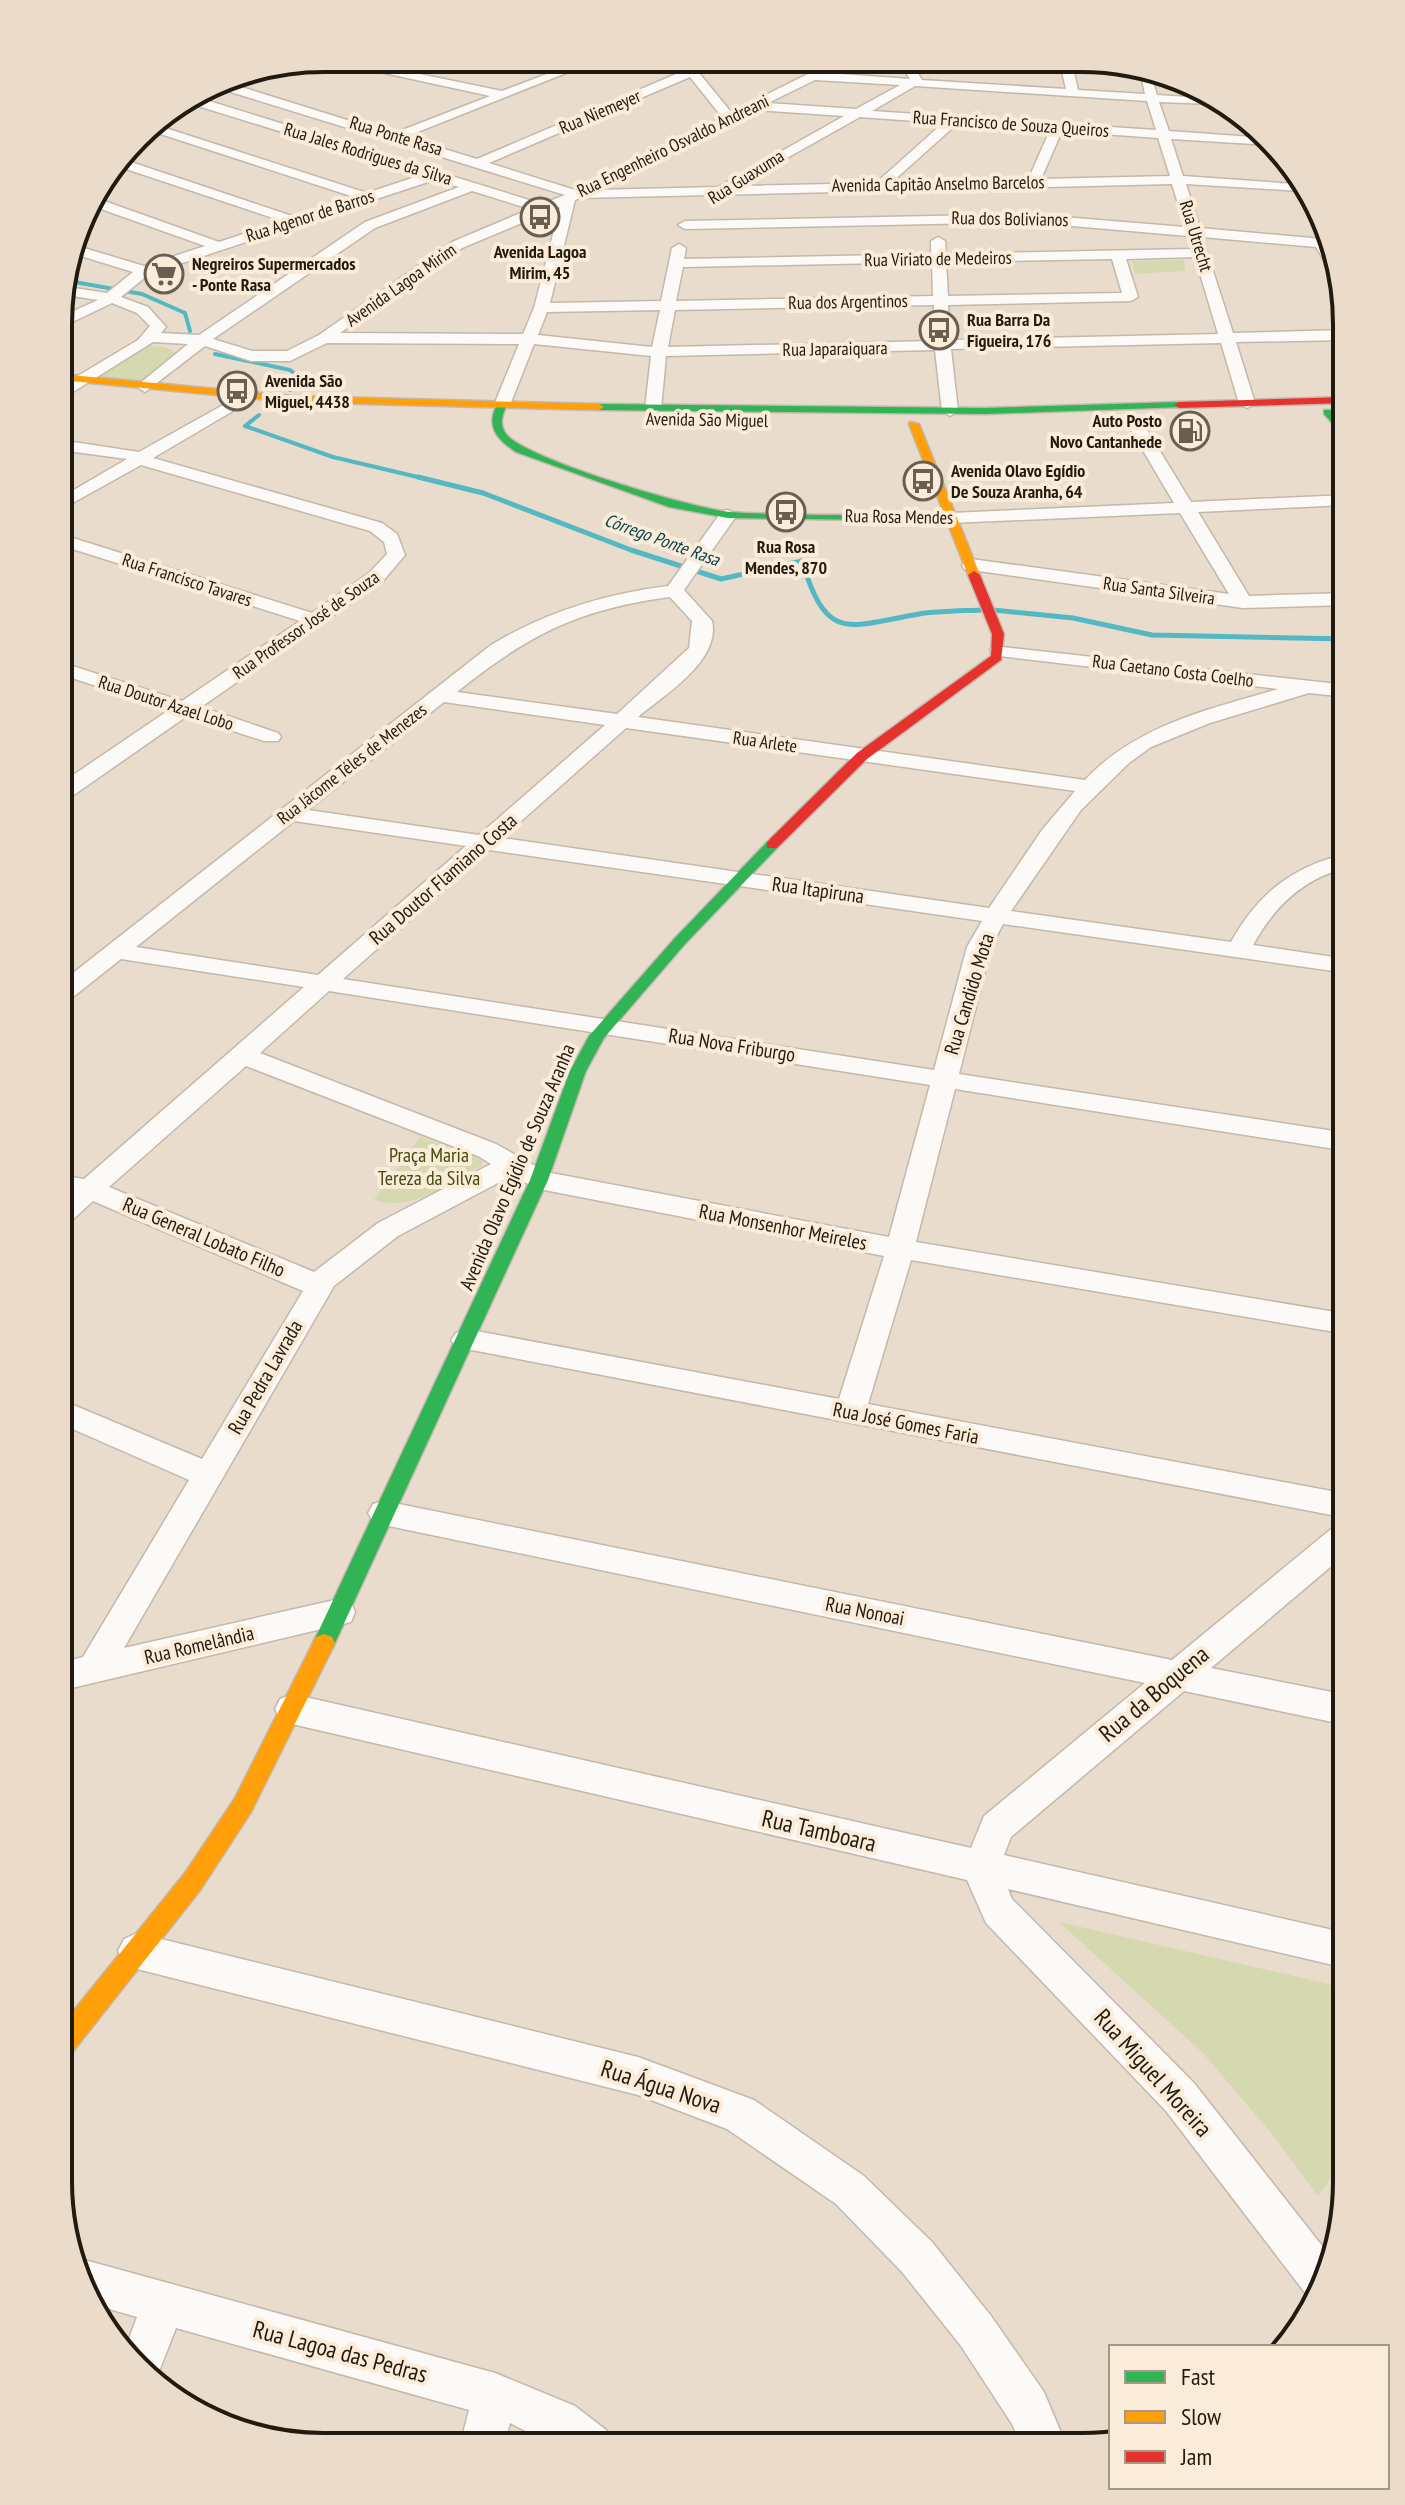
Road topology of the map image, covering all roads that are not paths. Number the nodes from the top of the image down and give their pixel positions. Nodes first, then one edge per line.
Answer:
1 (692, 72) edge
2 (820, 72) edge
3 (913, 72) edge
4 (1003, 72) edge
5 (1068, 72) edge
6 (397, 73) edge
7 (560, 73) edge
8 (691, 73) edge
9 (813, 76) junction
10 (1147, 81) edge
11 (912, 83) junction
12 (235, 89) edge
13 (1007, 89) junction
14 (1073, 93) junction
15 (504, 95) junction
16 (1153, 98) junction
17 (1197, 101) edge
18 (203, 103) edge
19 (753, 106) junction
20 (854, 113) junction
21 (729, 118) junction
22 (954, 120) junction
23 (1058, 127) junction
24 (163, 131) edge
25 (1165, 135) junction
26 (397, 136) junction
27 (1253, 141) edge
28 (479, 163) junction
29 (129, 165) edge
30 (435, 175) junction
31 (1178, 180) junction
32 (1033, 182) junction
33 (934, 184) junction
34 (881, 185) junction
35 (474, 186) junction
36 (725, 188) junction
37 (1292, 188) edge
38 (573, 196) junction
39 (366, 197) junction
40 (103, 205) edge
41 (546, 210) junction
42 (936, 219) junction
43 (295, 221) junction
44 (685, 225) junction
45 (1195, 231) junction
46 (1320, 242) edge
47 (218, 246) junction
48 (83, 252) edge
49 (1201, 253) junction
50 (1118, 256) junction
51 (940, 259) junction
52 (676, 263) junction
53 (144, 271) junction
54 (74, 291) edge
55 (116, 293) junction
56 (942, 300) junction
57 (670, 306) junction
58 (541, 308) junction
59 (72, 316) edge
60 (1333, 336) edge
61 (324, 338) junction
62 (528, 339) junction
63 (147, 340) junction
64 (1231, 341) junction
65 (197, 344) junction
66 (943, 348) junction
67 (659, 352) junction
68 (72, 381) edge
69 (72, 384) edge
70 (72, 385) edge
71 (145, 387) junction
72 (1333, 400) edge
73 (1247, 403) junction
74 (232, 405) junction
75 (653, 409) junction
76 (499, 410) junction
77 (950, 411) junction
78 (985, 411) junction
79 (1333, 411) edge
80 (1133, 420) junction
81 (914, 424) junction
82 (72, 447) edge
83 (144, 457) junction
84 (72, 498) edge
85 (1333, 501) edge
86 (1186, 508) junction
87 (728, 515) junction
88 (951, 518) junction
89 (72, 543) edge
90 (971, 565) junction
91 (674, 591) junction
92 (1333, 599) edge
93 (1243, 602) junction
94 (315, 620) junction
95 (1000, 650) junction
96 (72, 672) edge
97 (1306, 687) junction
98 (1333, 690) edge
99 (438, 695) junction
100 (185, 709) junction
101 (622, 723) junction
102 (271, 737) dead end
103 (862, 756) junction
104 (72, 786) edge
105 (1091, 787) junction
106 (288, 814) junction
107 (484, 842) junction
108 (1333, 866) edge
109 (739, 879) junction
110 (995, 914) junction
111 (1238, 950) junction
112 (116, 951) junction
113 (1333, 964) edge
114 (325, 983) junction
115 (72, 986) edge
116 (605, 1025) junction
117 (242, 1055) junction
118 (943, 1080) junction
119 (1333, 1140) edge
120 (527, 1172) junction
121 (72, 1186) edge
122 (89, 1189) junction
123 (72, 1204) edge
124 (900, 1249) junction
125 (319, 1286) junction
126 (1332, 1322) edge
127 (466, 1340) junction
128 (850, 1413) junction
129 (72, 1416) edge
130 (208, 1475) junction
131 (1332, 1503) edge
132 (384, 1513) junction
133 (1332, 1546) edge
134 (339, 1612) junction
135 (94, 1669) junction
136 (72, 1674) edge
137 (1177, 1674) junction
138 (1332, 1707) edge
139 (292, 1709) junction
140 (980, 1869) junction
141 (1332, 1947) edge
142 (137, 1951) junction
143 (72, 2032) edge
144 (1316, 2272) edge
145 (95, 2284) edge
146 (163, 2304) junction
147 (144, 2356) edge
148 (495, 2395) junction
149 (485, 2433) edge
150 (573, 2433) edge
151 (1039, 2433) edge

1 - 21 street
2 - 9 street, Rua Engenheiro Osvaldo Andreani
3 - 11 street
4 - 13 street
5 - 14 street
6 - 15 street
7 - 15 street
8 - 28 street, Rua Niemeyer
9 - 11 street
9 - 19 street, Rua Engenheiro Osvaldo Andreani
10 - 16 street, Rua Utrecht
11 - 13 street
11 - 20 street, Rua Guaxuma
12 - 26 street, Rua Ponte Rasa
13 - 14 street
14 - 16 street
15 - 26 street
16 - 17 street
16 - 25 street, Rua Utrecht
18 - 30 street, Rua Jales Rodrigues da Silva
19 - 20 street, Rua Francisco de Souza Queiros
19 - 21 street, Rua Engenheiro Osvaldo Andreani
20 - 22 street, Rua Francisco de Souza Queiros
20 - 36 street, Rua Guaxuma
21 - 38 street, Rua Engenheiro Osvaldo Andreani
22 - 23 street, Rua Francisco de Souza Queiros
22 - 34 street
23 - 25 street, Rua Francisco de Souza Queiros
23 - 32 street
24 - 39 street
25 - 27 street, Rua Francisco de Souza Queiros
25 - 31 street, Rua Utrecht
26 - 28 street, Rua Ponte Rasa
28 - 38 street, Rua Ponte Rasa
29 - 43 street
30 - 35 street, Rua Jales Rodrigues da Silva
30 - 39 street, Rua Agenor de Barros
31 - 32 street, Avenida Capitão Anselmo Barcelos
31 - 37 street, Avenida Capitão Anselmo Barcelos
31 - 45 street, Rua Utrecht
32 - 33 street, Avenida Capitão Anselmo Barcelos
33 - 34 street, Avenida Capitão Anselmo Barcelos
33 - 42 street
34 - 36 street, Avenida Capitão Anselmo Barcelos
35 - 41 street, Rua Jales Rodrigues da Silva
35 - 65 street
36 - 38 street, Avenida Capitão Anselmo Barcelos
36 - 44 street, Rua Guaxuma
38 - 41 street, Avenida Lagoa Mirim
38 - 58 street, Rua Engenheiro Osvaldo Andreani
39 - 43 street, Rua Agenor de Barros
40 - 47 street
41 - 61 street, Avenida Lagoa Mirim
42 - 44 street, Rua dos Bolivianos
42 - 45 street, Rua dos Bolivianos
42 - 51 street
43 - 47 street, Rua Agenor de Barros
44 - 52 street, Rua Guaxuma
45 - 46 street, Rua dos Bolivianos
45 - 49 street, Rua Utrecht
47 - 53 street, Rua Agenor de Barros
48 - 53 street
49 - 50 street, Rua Viriato de Medeiros
49 - 64 street, Rua Utrecht
50 - 51 street, Rua Viriato de Medeiros
50 - 56 street, Rua dos Argentinos
51 - 52 street, Rua Viriato de Medeiros
51 - 56 street
52 - 57 street, Rua Guaxuma
53 - 55 street, Rua Agenor de Barros
54 - 55 street
55 - 59 street, Rua Agenor de Barros
55 - 63 street
56 - 57 street, Rua dos Argentinos
56 - 66 street
57 - 58 street, Rua dos Argentinos
57 - 67 street, Rua Guaxuma
58 - 62 street, Rua Engenheiro Osvaldo Andreani
60 - 64 street, Rua Japaraiquara
61 - 62 street, Rua Japaraiquara
61 - 65 street, Avenida Lagoa Mirim
62 - 67 street, Rua Japaraiquara
62 - 76 street, Rua Engenheiro Osvaldo Andreani
63 - 65 street, Avenida Lagoa Mirim
63 - 68 street
64 - 66 street, Rua Japaraiquara
64 - 73 street, Rua Utrecht
65 - 71 street
66 - 67 street, Rua Japaraiquara
66 - 77 street
67 - 75 street, Rua Guaxuma
69 - 71 main road, Avenida São Miguel
70 - 74 main road, Avenida São Miguel
71 - 76 main road, Avenida São Miguel
72 - 73 main road, Avenida São Miguel
73 - 78 main road, Avenida São Miguel
74 - 76 main road, Avenida São Miguel
74 - 83 street
75 - 76 main road, Avenida São Miguel
75 - 77 main road, Avenida São Miguel
76 - 81 main road, Avenida São Miguel
76 - 87 main road, Rua Rosa Mendes
77 - 78 main road, Avenida São Miguel
78 - 81 main road
79 - 80 main road, Avenida São Miguel
80 - 81 main road, Avenida São Miguel
80 - 86 street
81 - 88 main road
82 - 83 street
83 - 84 street
83 - 94 street, Rua Professor José de Souza
85 - 86 street, Rua Rosa Mendes
86 - 88 street, Rua Rosa Mendes
86 - 93 street
87 - 88 main road, Rua Rosa Mendes
87 - 91 street
88 - 90 main road
89 - 94 street, Rua Francisco Tavares
90 - 93 street, Rua Santa Silveira
90 - 95 main road
91 - 99 street, Rua Jácome Téles de Menezes
91 - 101 street, Rua Doutor Flamiano Costa
92 - 93 street, Rua Santa Silveira
94 - 100 street, Rua Professor José de Souza
95 - 97 street, Rua Caetano Costa Coelho
95 - 103 main road, Avenida Olavo Egídio de Souza Aranha
96 - 100 street, Rua Doutor Azael Lobo
97 - 98 street, Rua Caetano Costa Coelho
97 - 105 street, Rua Candido Mota
99 - 101 street, Rua Arlete
99 - 106 street, Rua Jácome Téles de Menezes
100 - 102 street, Rua Doutor Azael Lobo
100 - 104 street, Rua Professor José de Souza
101 - 103 street, Rua Arlete
101 - 107 street, Rua Doutor Flamiano Costa
103 - 105 street, Rua Arlete
103 - 109 main road, Avenida Olavo Egídio de Souza Aranha
105 - 110 street, Rua Candido Mota
106 - 107 street, Rua Itapiruna
106 - 112 street, Rua Jácome Téles de Menezes
107 - 109 street, Rua Itapiruna
107 - 114 street, Rua Doutor Flamiano Costa
108 - 111 street
109 - 110 street, Rua Itapiruna
109 - 116 main road, Avenida Olavo Egídio de Souza Aranha
110 - 111 street, Rua Itapiruna
110 - 118 street, Rua Candido Mota
111 - 113 street, Rua Itapiruna
112 - 114 street, Rua Nova Friburgo
112 - 115 street, Rua Jácome Téles de Menezes
114 - 116 street, Rua Nova Friburgo
114 - 117 street, Rua Doutor Flamiano Costa
116 - 118 street, Rua Nova Friburgo
116 - 120 main road, Avenida Olavo Egídio de Souza Aranha
117 - 120 street, Rua Monsenhor Meireles
117 - 122 street, Rua Doutor Flamiano Costa
118 - 119 street, Rua Nova Friburgo
118 - 124 street, Rua Candido Mota
120 - 124 street, Rua Monsenhor Meireles
120 - 125 street, Rua Pedra Lavrada
120 - 127 main road, Avenida Olavo Egídio de Souza Aranha
121 - 122 street, Rua General Lobato Filho
122 - 123 street, Rua Doutor Flamiano Costa
122 - 125 street, Rua General Lobato Filho
124 - 126 street, Rua Monsenhor Meireles
124 - 128 street, Rua Candido Mota
125 - 130 street, Rua Pedra Lavrada
127 - 128 street, Rua José Gomes Faria
127 - 132 main road, Avenida Olavo Egídio de Souza Aranha
128 - 131 street, Rua José Gomes Faria
129 - 130 street
130 - 135 street, Rua Pedra Lavrada
132 - 134 main road, Avenida Olavo Egídio de Souza Aranha
132 - 137 street, Rua Nonoai
133 - 137 street, Rua da Boquena
134 - 135 street, Rua Romelândia
134 - 139 main road, Avenida Olavo Egídio de Souza Aranha
135 - 136 street, Rua Romelândia
137 - 138 street, Rua Nonoai
137 - 140 street, Rua da Boquena
139 - 140 street, Rua Tamboara
139 - 142 main road, Avenida Olavo Egídio de Souza Aranha
140 - 141 street, Rua Tamboara
140 - 144 street, Rua Miguel Moreira
142 - 143 main road, Avenida Olavo Egídio de Souza Aranha
142 - 151 street, Rua Água Nova
145 - 146 street, Rua Lagoa das Pedras
146 - 147 street
146 - 148 street, Rua Lagoa das Pedras
148 - 149 street
148 - 150 street, Rua Lagoa das Pedras

